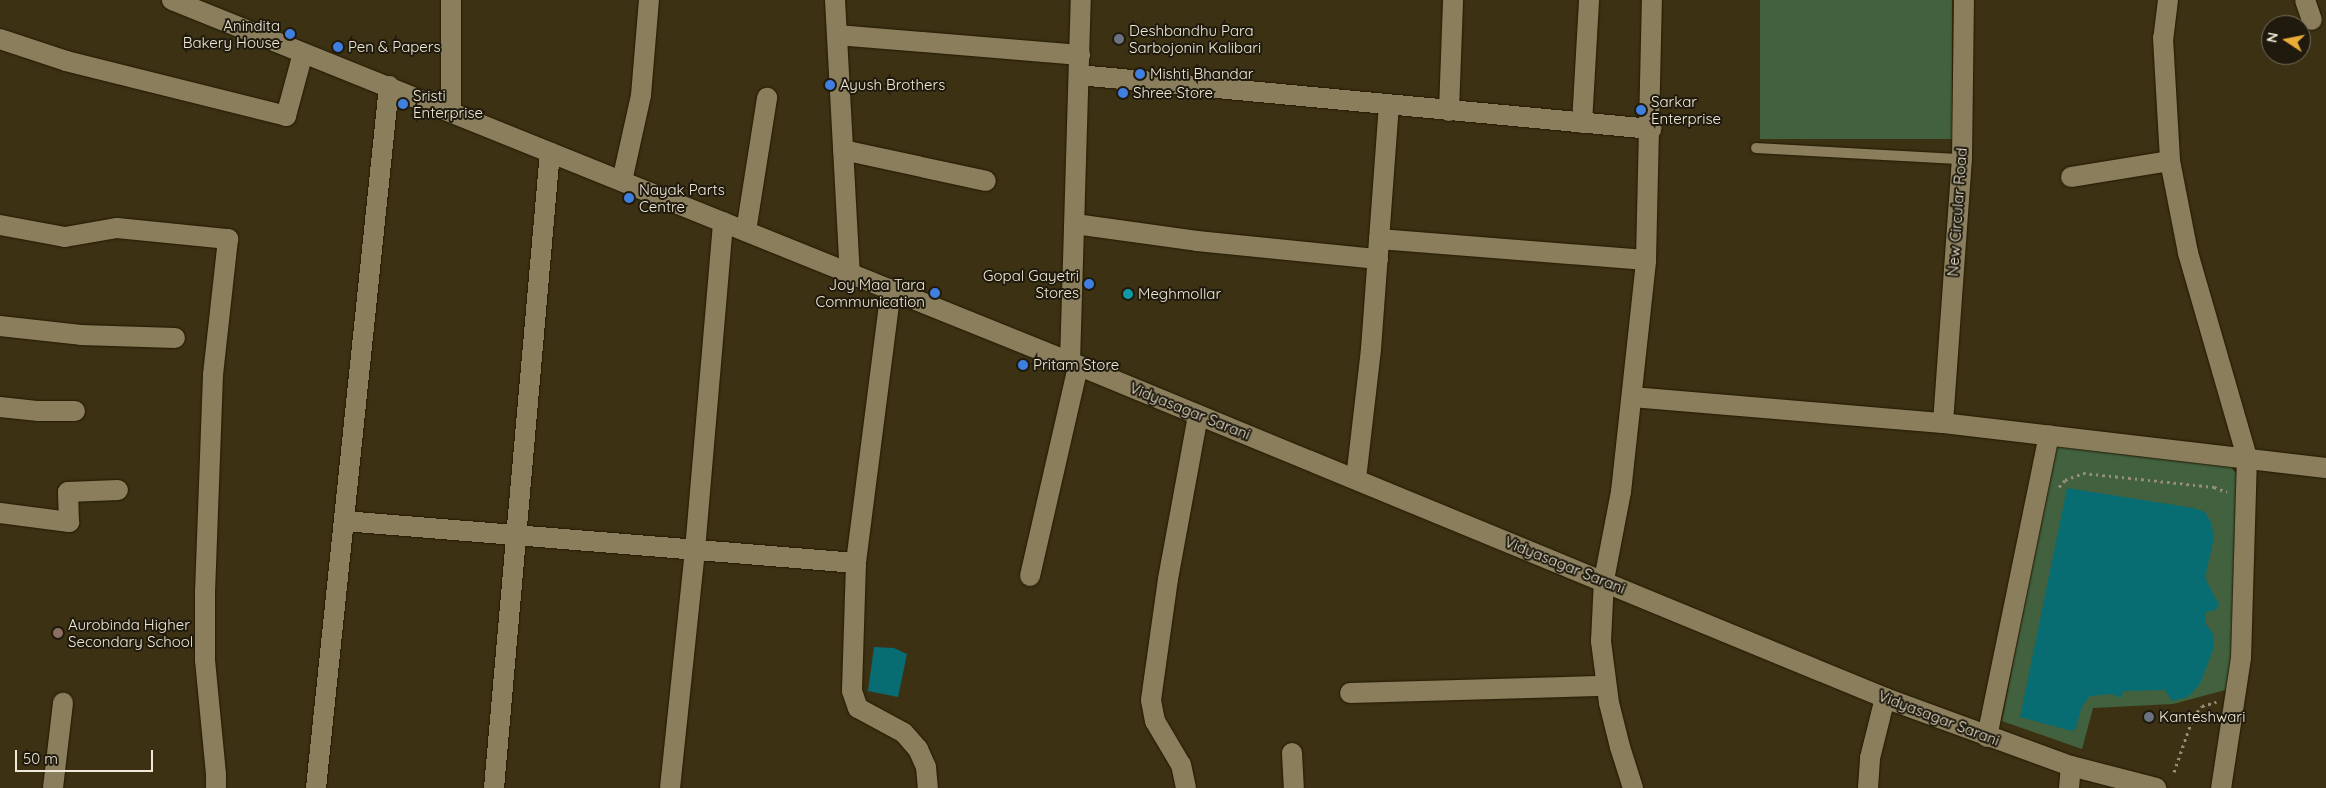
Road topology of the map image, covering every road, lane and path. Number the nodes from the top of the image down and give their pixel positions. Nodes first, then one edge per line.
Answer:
1 (172, 0) edge
2 (451, 0) edge
3 (649, 0) edge
4 (835, 0) edge
5 (1081, 0) edge
6 (1454, 0) edge
7 (1589, 0) edge
8 (1652, 0) edge
9 (1964, 0) edge
10 (2168, 0) edge
11 (2304, 0) edge
12 (2312, 20) dead end
13 (837, 35) junction
14 (0, 39) edge
15 (303, 53) junction
16 (1079, 65) junction
17 (389, 86) junction
18 (767, 98) dead end
19 (1389, 105) junction
20 (1449, 111) junction
21 (451, 112) junction
22 (1582, 123) junction
23 (1650, 129) junction
24 (1756, 148) dead end
25 (843, 150) junction
26 (550, 152) junction
27 (1962, 159) junction
28 (2170, 161) junction
29 (2071, 177) dead end
30 (986, 180) dead end
31 (622, 181) junction
32 (723, 222) junction
33 (1075, 224) junction
34 (0, 225) edge
35 (746, 231) junction
36 (1379, 239) junction
37 (1378, 259) junction
38 (1646, 260) junction
39 (850, 273) junction
40 (891, 289) junction
41 (0, 326) edge
42 (175, 338) dead end
43 (1074, 364) junction
44 (1632, 397) junction
45 (0, 407) edge
46 (75, 411) dead end
47 (1198, 414) junction
48 (1943, 423) junction
49 (2049, 435) junction
50 (2247, 457) junction
51 (2326, 468) edge
52 (1356, 479) junction
53 (118, 490) dead end
54 (2056, 495) dead end
55 (2232, 496) dead end
56 (0, 513) edge
57 (344, 520) junction
58 (516, 535) junction
59 (695, 550) junction
60 (856, 564) junction
61 (1030, 576) dead end
62 (1604, 580) junction
63 (1606, 686) junction
64 (1350, 693) dead end
65 (2217, 693) dead end
66 (1885, 698) junction
67 (63, 703) dead end
68 (1986, 737) junction
69 (1292, 753) dead end
70 (2064, 764) junction
71 (2174, 772) dead end
72 (53, 788) edge
73 (216, 788) edge
74 (316, 788) edge
75 (494, 788) edge
76 (670, 788) edge
77 (928, 788) edge
78 (1186, 788) edge
79 (1294, 788) edge
80 (1633, 788) edge
81 (1868, 788) edge
82 (2069, 788) edge
83 (2156, 788) edge
84 (2222, 788) edge

1 - 15 street, Vidyasagar Sarani
2 - 21 street
3 - 31 street
4 - 13 street
5 - 16 street
6 - 20 street
7 - 22 street
8 - 23 street
9 - 27 street, New Circular Road
10 - 28 street
11 - 12 street
13 - 16 street
13 - 25 street
14 - 15 street
15 - 17 street, Vidyasagar Sarani
16 - 19 street
16 - 33 street
17 - 21 street, Vidyasagar Sarani
17 - 57 street
18 - 35 street
19 - 20 street
19 - 36 street
20 - 22 street
21 - 26 street, Vidyasagar Sarani
22 - 23 street
23 - 38 street
24 - 27 lane
25 - 30 street
25 - 39 street
26 - 31 street, Vidyasagar Sarani
26 - 58 street
27 - 48 street, New Circular Road
28 - 29 street
28 - 50 street
31 - 32 street, Vidyasagar Sarani
32 - 35 street, Vidyasagar Sarani
32 - 59 street
33 - 37 street
33 - 43 street
34 - 73 street
35 - 39 street, Vidyasagar Sarani
36 - 37 street
36 - 38 street
37 - 52 street
38 - 44 street
39 - 40 street, Vidyasagar Sarani
40 - 43 street, Vidyasagar Sarani
40 - 60 street
41 - 42 street
43 - 47 street, Vidyasagar Sarani
43 - 61 street
44 - 48 street
44 - 62 street
45 - 46 street
47 - 52 street, Vidyasagar Sarani
47 - 78 street
48 - 49 street
49 - 50 street
49 - 68 street
50 - 51 street
50 - 84 street
52 - 62 street, Vidyasagar Sarani
53 - 56 street
54 - 55 path
57 - 58 street
57 - 74 street
58 - 59 street
58 - 75 street
59 - 60 street
59 - 76 street
60 - 77 street
62 - 63 street
62 - 66 street, Vidyasagar Sarani
63 - 64 street
63 - 80 street
65 - 71 path
66 - 68 street, Vidyasagar Sarani
66 - 81 street
67 - 72 street
68 - 70 street, Vidyasagar Sarani
69 - 79 street
70 - 82 street
70 - 83 street, Vidyasagar Sarani

